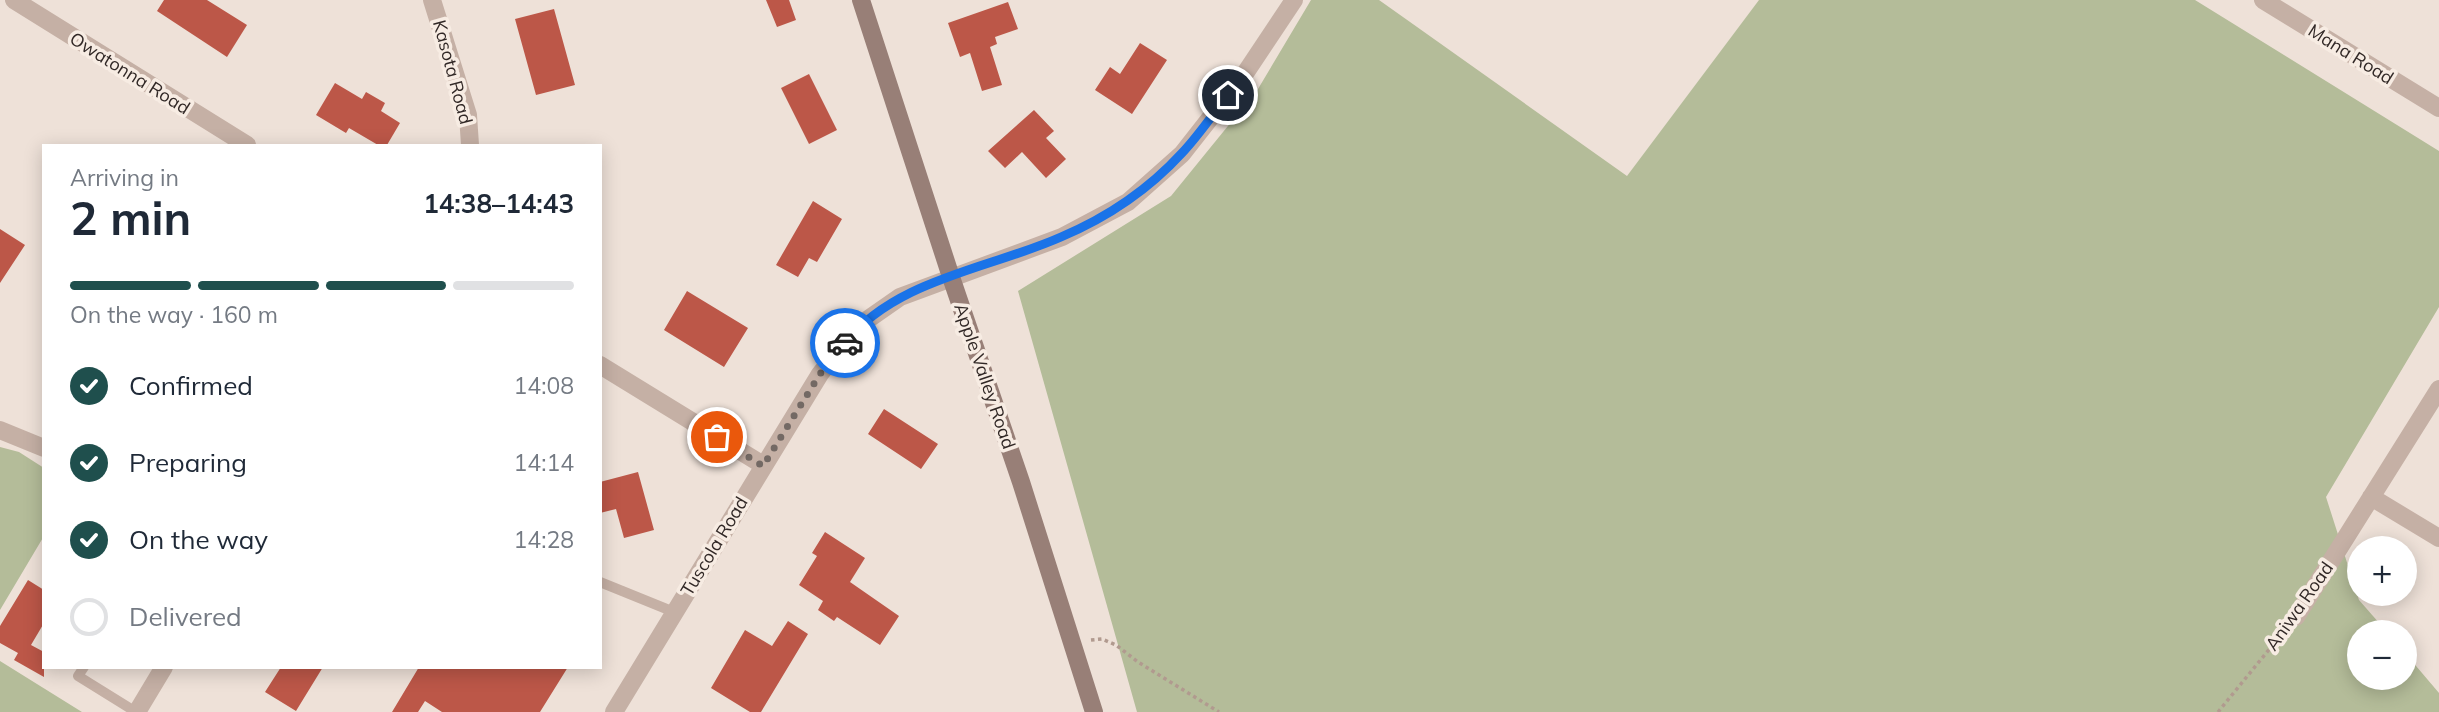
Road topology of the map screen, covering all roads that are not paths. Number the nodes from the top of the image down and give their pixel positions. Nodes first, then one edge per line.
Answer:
1 (14, 0) edge
2 (432, 0) edge
3 (861, 0) edge
4 (1294, 0) edge
5 (2263, 0) edge
6 (2439, 108) edge
7 (245, 144) edge
8 (470, 144) edge
9 (951, 277) junction
10 (602, 366) edge
11 (2439, 389) edge
12 (0, 430) edge
13 (42, 447) edge
14 (763, 466) junction
15 (2371, 496) junction
16 (2439, 538) edge
17 (602, 583) edge
18 (674, 612) junction
19 (2296, 617) road end
20 (83, 669) edge
21 (163, 669) edge
22 (136, 712) edge
23 (614, 712) edge
24 (1094, 712) edge

1 - 7 street, Owatonna Road
2 - 8 street, Kasota Road
3 - 9 main road, Apple Valley Road
4 - 9 street, Tuscola Road
5 - 6 street, Mana Road
9 - 14 street, Tuscola Road
9 - 24 main road, Apple Valley Road
10 - 14 street
11 - 15 street, Aniwa Road
12 - 13 street
14 - 18 street, Tuscola Road
15 - 16 street
15 - 19 street, Aniwa Road
17 - 18 lane
18 - 23 street, Tuscola Road
20 - 22 lane
21 - 22 street

